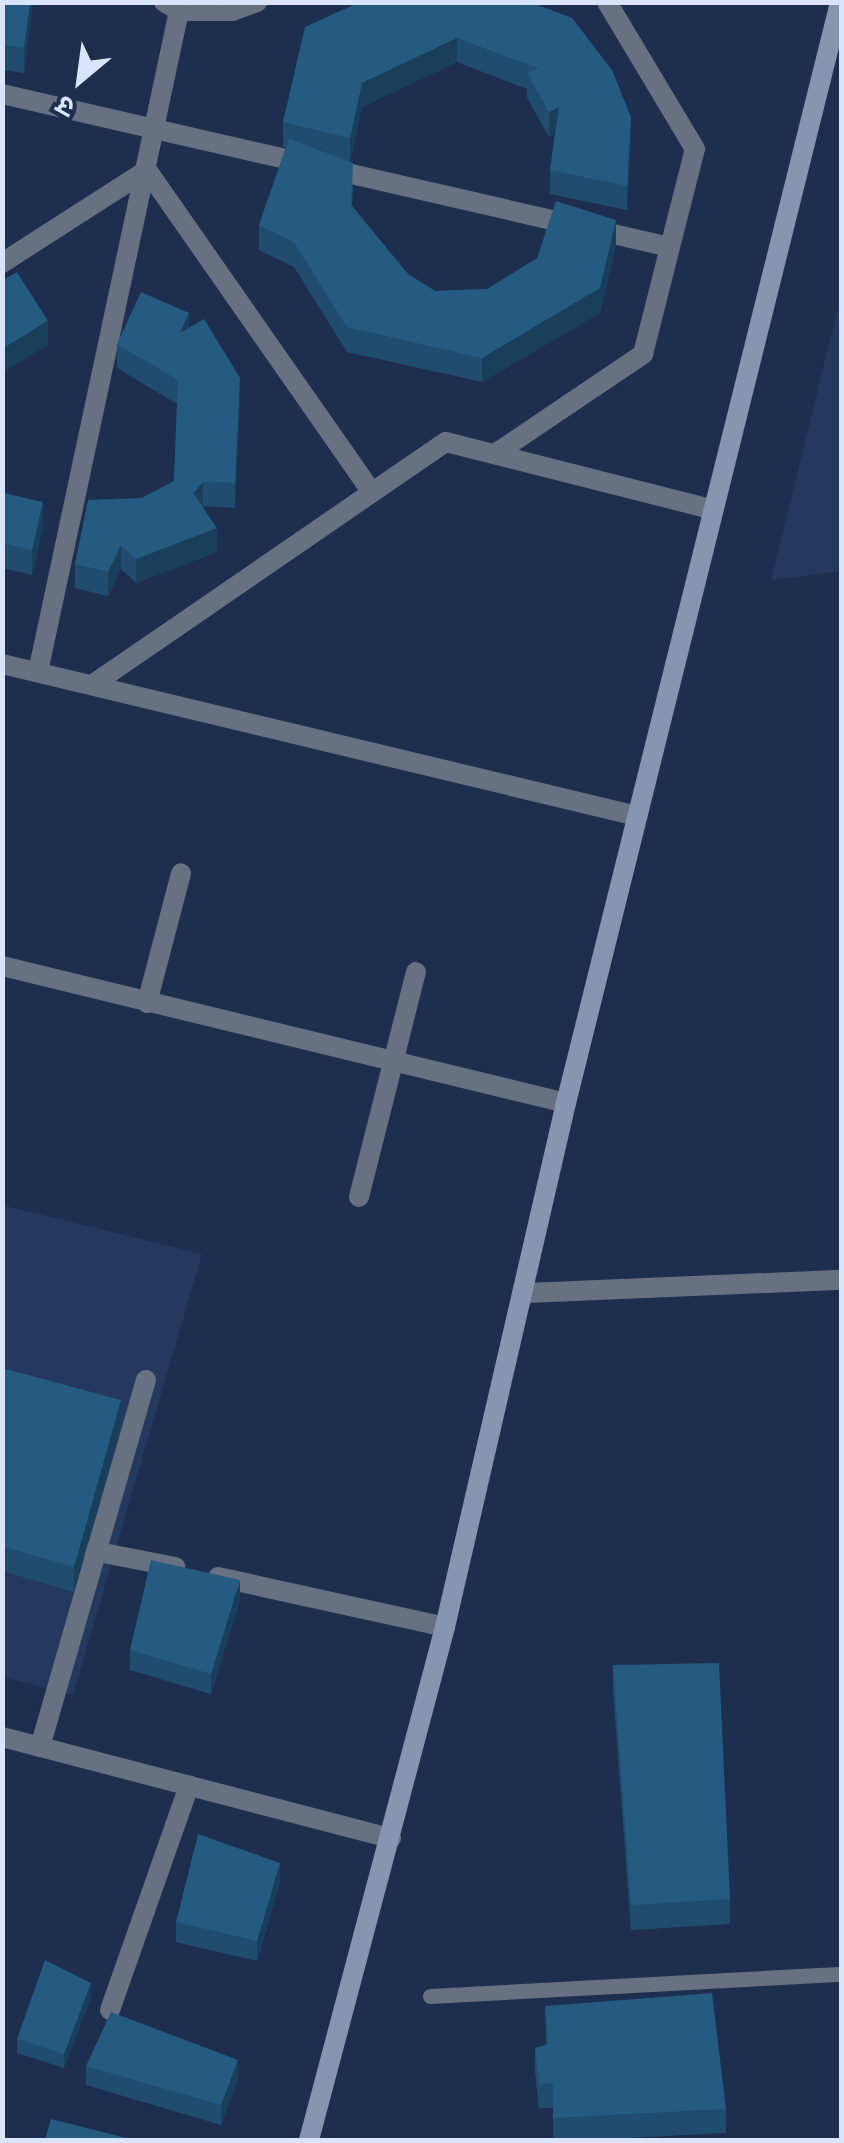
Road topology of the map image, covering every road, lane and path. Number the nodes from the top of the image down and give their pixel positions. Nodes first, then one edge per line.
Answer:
1 (258, 2) edge
2 (607, 2) edge
3 (840, 2) edge
4 (172, 7) edge
5 (2, 94) edge
6 (155, 125) junction
7 (147, 170) junction
8 (670, 247) junction
9 (2, 264) edge
10 (495, 454) junction
11 (372, 492) junction
12 (714, 510) junction
13 (2, 664) edge
14 (38, 672) junction
15 (92, 685) junction
16 (637, 816) junction
17 (181, 874) dead end
18 (2, 966) edge
19 (416, 972) dead end
20 (147, 1003) junction
21 (393, 1060) junction
22 (566, 1103) junction
23 (359, 1196) dead end
24 (842, 1280) edge
25 (527, 1293) junction
26 (146, 1380) dead end
27 (93, 1551) junction
28 (445, 1627) junction
29 (2, 1737) edge
30 (40, 1747) junction
31 (189, 1786) junction
32 (392, 1838) junction
33 (842, 1974) edge
34 (430, 1996) dead end
35 (110, 2010) edge
36 (309, 2140) edge

1 - 4 street
2 - 8 street
3 - 12 street
4 - 6 street
5 - 6 street
6 - 7 street
6 - 8 street
7 - 9 street
7 - 11 street
7 - 14 street
8 - 10 street
10 - 11 street
10 - 12 street
11 - 15 street
12 - 16 street
13 - 14 street
14 - 15 street
15 - 16 street
16 - 22 street
17 - 20 street
18 - 20 street
19 - 21 street
20 - 21 street
21 - 22 street
21 - 23 street
22 - 25 street
24 - 25 street
25 - 28 street
26 - 27 street
27 - 28 street
27 - 30 street
28 - 32 street
29 - 30 street
30 - 31 street
31 - 32 street
31 - 35 street
32 - 36 street
33 - 34 lane

